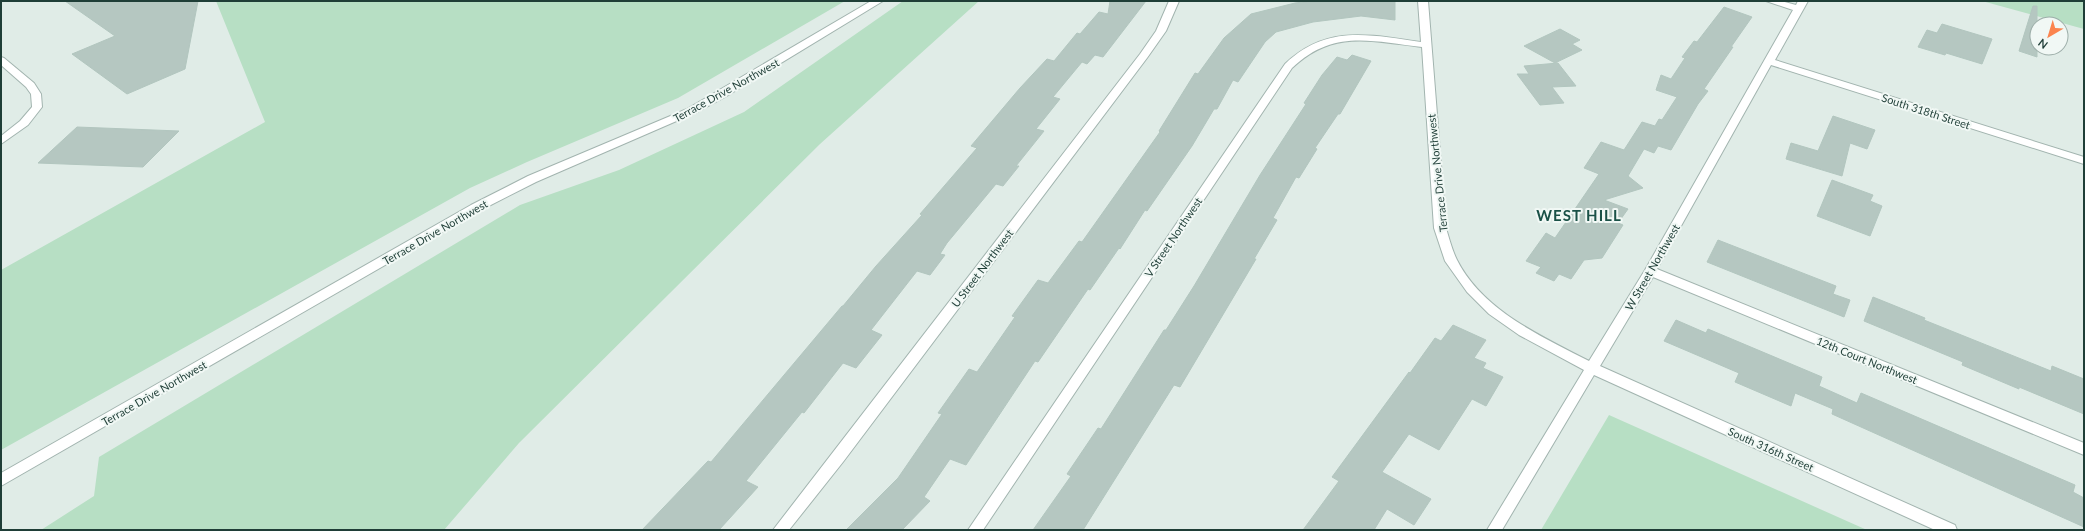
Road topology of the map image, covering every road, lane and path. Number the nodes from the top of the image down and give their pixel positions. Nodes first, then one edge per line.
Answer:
1 (878, 1) edge
2 (1174, 1) edge
3 (1423, 1) edge
4 (1771, 1) edge
5 (1800, 5) edge
6 (1425, 45) junction
7 (1, 60) edge
8 (1768, 61) junction
9 (1, 141) edge
10 (2084, 161) edge
11 (1650, 271) junction
12 (1592, 368) junction
13 (2084, 449) edge
14 (1, 480) edge
15 (780, 530) edge
16 (975, 530) edge
17 (1494, 530) edge
18 (1950, 530) edge

1 - 14 street, Terrace Drive Northwest
2 - 15 street, U Street Northwest
3 - 6 street, Terrace Drive Northwest
4 - 5 street
5 - 8 street, W Street Northwest
6 - 12 street, Terrace Drive Northwest
6 - 16 street, V Street Northwest
7 - 9 street
8 - 10 street, South 318th Street
8 - 11 street, W Street Northwest
11 - 12 street, W Street Northwest
11 - 13 street, 12th Court Northwest
12 - 17 street, W Street Northwest
12 - 18 street, South 316th Street

